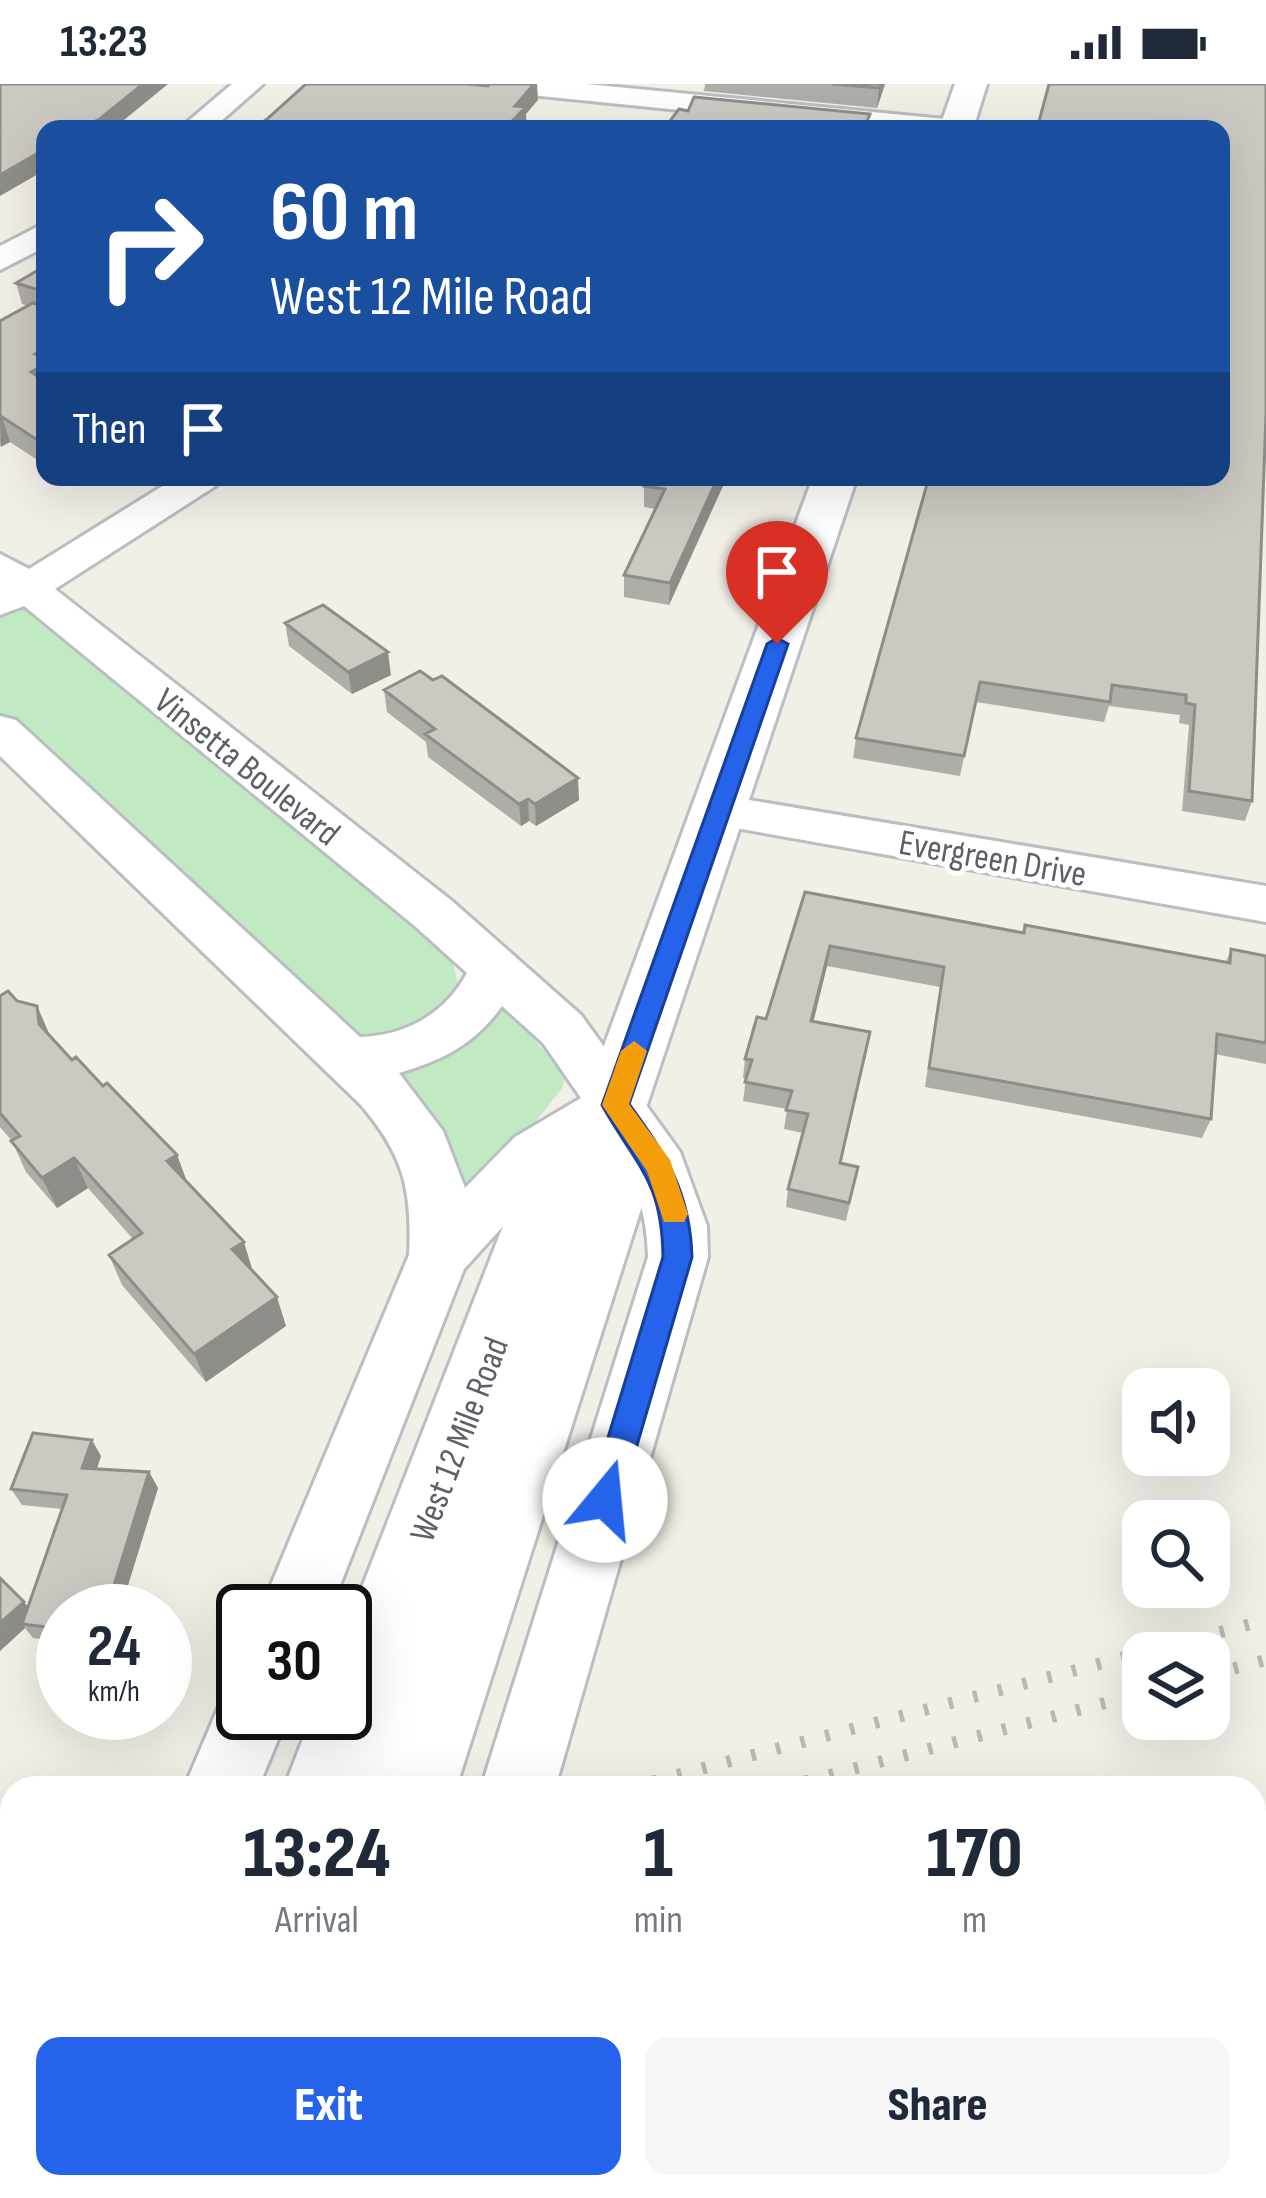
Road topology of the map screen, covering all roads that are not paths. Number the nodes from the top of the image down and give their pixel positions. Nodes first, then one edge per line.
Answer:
1 (249, 84) edge
2 (501, 84) edge
3 (971, 84) edge
4 (630, 90) edge
5 (205, 120) edge
6 (611, 120) edge
7 (881, 120) edge
8 (959, 120) edge
9 (36, 238) edge
10 (0, 260) edge
11 (187, 486) edge
12 (832, 486) edge
13 (10, 585) edge
14 (0, 730) edge
15 (719, 811) junction
16 (1266, 904) edge
17 (495, 969) junction
18 (345, 1058) junction
19 (615, 1105) junction
20 (439, 1255) junction
21 (306, 1584) edge
22 (241, 1740) edge
23 (226, 1776) edge
24 (331, 1776) edge
25 (417, 1776) edge
26 (522, 1776) edge

1 - 5 street
2 - 4 street
3 - 8 main road
4 - 6 street
4 - 7 street
9 - 10 street
11 - 13 street
12 - 15 main road, West 12 Mile Road
13 - 17 street, Vinsetta Boulevard
14 - 18 street
15 - 16 street, Evergreen Drive
15 - 19 main road, West 12 Mile Road
17 - 18 street
17 - 19 street, Vinsetta Boulevard
18 - 20 street
19 - 20 street
19 - 24 main road, West 12 Mile Road
19 - 25 main road, West 12 Mile Road
19 - 26 street, Vinsetta Boulevard
20 - 21 street
22 - 23 street

